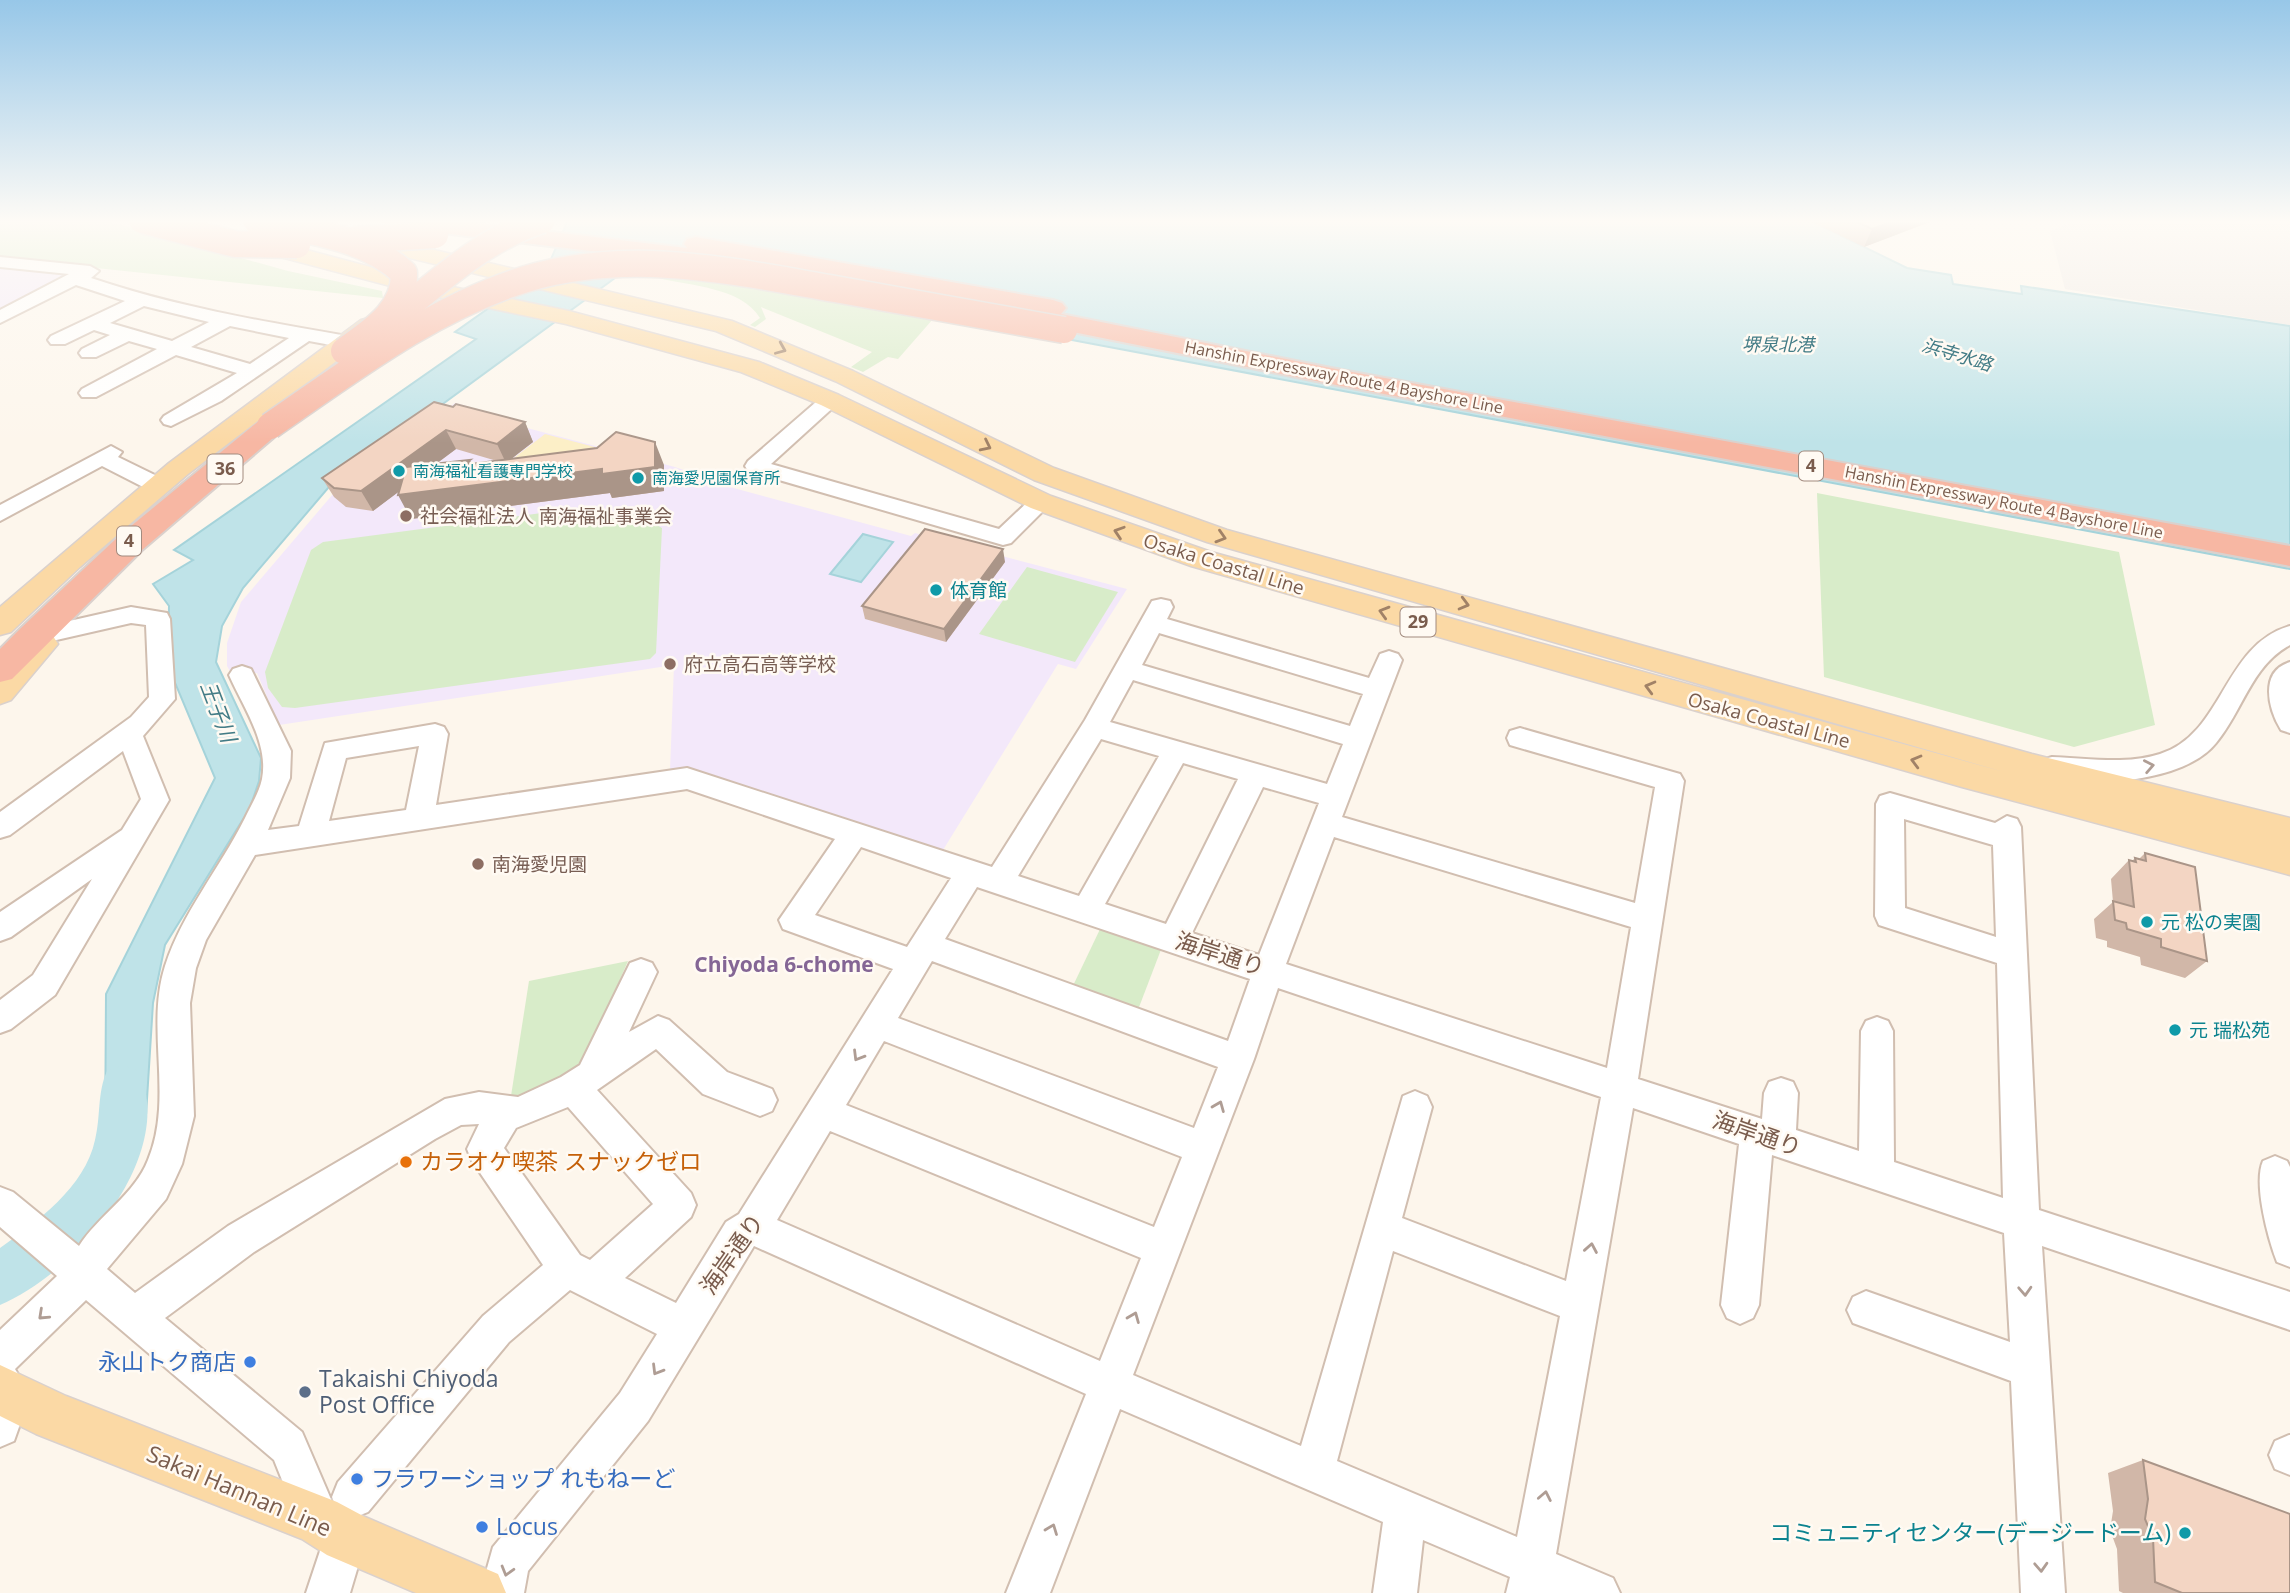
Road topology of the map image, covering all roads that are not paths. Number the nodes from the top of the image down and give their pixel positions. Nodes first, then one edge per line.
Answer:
1 (45, 294) edge
2 (127, 294) edge
3 (400, 294) edge
4 (407, 294) edge
5 (423, 294) edge
6 (444, 294) edge
7 (458, 294) edge
8 (460, 294) edge
9 (490, 294) edge
10 (586, 294) edge
11 (866, 294) edge
12 (913, 294) edge
13 (974, 294) edge
14 (1031, 294) edge
15 (143, 299) junction
16 (0, 317) edge
17 (229, 318) junction
18 (93, 324) junction
19 (127, 334) junction
20 (306, 335) junction
21 (58, 340) dead end
22 (347, 342) junction
23 (173, 347) junction
24 (89, 353) dead end
25 (253, 371) junction
26 (1331, 376) junction
27 (89, 393) dead end
28 (830, 400) junction
29 (1538, 401) junction
30 (171, 420) dead end
31 (260, 424) junction
32 (157, 485) junction
33 (1041, 502) junction
34 (0, 514) edge
35 (2290, 542) edge
36 (2290, 556) edge
37 (0, 625) edge
38 (52, 633) junction
39 (2290, 634) edge
40 (0, 642) edge
41 (1389, 660) dead end
42 (1126, 669) junction
43 (0, 670) edge
44 (2290, 671) edge
45 (243, 674) dead end
46 (1376, 689) junction
47 (0, 692) edge
48 (2290, 723) edge
49 (1094, 727) junction
50 (1357, 738) junction
51 (1520, 738) dead end
52 (118, 740) junction
53 (1176, 751) junction
54 (2032, 767) junction
55 (1255, 774) junction
56 (1962, 774) junction
57 (1330, 810) junction
58 (419, 818) junction
59 (0, 827) edge
60 (2290, 832) edge
61 (133, 834) junction
62 (311, 834) junction
63 (854, 834) junction
64 (246, 845) junction
65 (2290, 860) edge
66 (2290, 872) edge
67 (984, 877) junction
68 (1086, 909) junction
69 (1647, 919) junction
70 (0, 928) edge
71 (1174, 939) junction
72 (919, 954) junction
73 (2012, 955) junction
74 (1268, 970) junction
75 (641, 972) dead end
76 (0, 1019) edge
77 (877, 1024) junction
78 (1877, 1031) dead end
79 (1238, 1059) junction
80 (582, 1081) junction
81 (1620, 1088) junction
82 (1781, 1093) dead end
83 (760, 1100) dead end
84 (1415, 1107) dead end
85 (824, 1112) junction
86 (506, 1114) junction
87 (1767, 1137) junction
88 (1202, 1148) junction
89 (2276, 1173) dead end
90 (1875, 1174) junction
91 (0, 1204) edge
92 (2022, 1223) junction
93 (752, 1227) junction
94 (1381, 1228) junction
95 (1162, 1248) junction
96 (2290, 1249) edge
97 (75, 1264) junction
98 (579, 1276) junction
99 (1580, 1305) junction
100 (1740, 1305) dead end
101 (1866, 1310) dead end
102 (2290, 1311) edge
103 (136, 1316) junction
104 (683, 1327) junction
105 (2029, 1368) junction
106 (1108, 1384) junction
107 (2, 1388) edge
108 (1314, 1471) junction
109 (1406, 1510) junction
110 (339, 1518) junction
111 (1530, 1578) edge
112 (328, 1593) edge
113 (478, 1593) edge
114 (502, 1593) edge
115 (1028, 1593) edge
116 (1395, 1593) edge
117 (1598, 1593) edge
118 (2043, 1593) edge

1 - 16 street
2 - 15 street
3 - 31 highway, bridge
4 - 22 main road, 36
5 - 31 highway, bridge
6 - 38 main road, 36
7 - 31 highway, bridge
8 - 28 main road, Osaka Coastal Line / 29
9 - 31 highway, bridge
10 -> 54 main road, Osaka Coastal Line / 29
11 - 26 highway, bridge
12 - 26 highway, Hanshin Expressway Route 4 Bayshore Line / 4
13 - 29 highway, Hanshin Expressway Route 4 Bayshore Line / 4, bridge
14 - 29 highway
15 - 17 street
15 - 18 street
17 - 20 street
17 - 23 street
18 - 19 street
18 - 21 street
19 - 23 street
19 - 24 street
20 - 22 street
20 - 25 street
22 - 32 main road, 36
23 - 25 street
23 - 27 street
25 - 30 street
26 - 36 highway, Hanshin Expressway Route 4 Bayshore Line / 4
28 - 33 main road, Osaka Coastal Line / 29
28 - 33 street
29 - 35 highway, Hanshin Expressway Route 4 Bayshore Line / 4
31 - 40 highway, 4
31 - 43 highway, 4
32 - 34 street
32 - 37 main road, 36
56 -> 33 main road, Osaka Coastal Line / 29
38 - 47 main road, 36
38 - 52 street
54 -> 39 street
41 - 46 street
42 - 46 street
42 - 49 street
42 - 50 street
44 - 48 street
45 - 64 street
46 - 50 street
49 - 53 street
49 - 67 street
50 - 57 street
51 - 69 street
52 - 59 street
52 - 61 street
53 - 55 street
53 - 68 street
54 - 60 main road, Osaka Coastal Line / 29
55 - 57 street
55 - 71 street
56 - 65 main road, Osaka Coastal Line / 29
56 - 66 street
57 - 69 street
57 - 74 street
58 - 62 street
58 - 62 street
58 - 63 street
61 - 70 street
61 - 76 street
62 - 64 street
63 - 67 street
63 - 72 street
64 - 97 street
67 - 68 street, 海岸通り
67 - 72 street, 海岸通り
68 - 71 street, 海岸通り
69 - 81 street
71 - 74 street, 海岸通り
72 - 77 street, 海岸通り
72 - 79 street
73 - 73 street
73 - 92 street
74 - 79 street
74 - 81 street, 海岸通り
75 - 80 street
77 -> 85 street, 海岸通り
77 - 88 street
78 - 90 street
88 -> 79 street
80 - 83 street
80 - 86 street
80 - 98 street
81 - 87 street, 海岸通り
99 -> 81 street
82 - 87 street
84 - 94 street
85 - 93 street, 海岸通り
85 - 95 street
86 - 98 street
86 - 103 street
87 - 90 street, 海岸通り
87 - 100 street
88 - 95 street
89 - 96 street
90 - 92 street, 海岸通り
91 - 97 street
92 - 102 street, 海岸通り
92 -> 105 street
93 - 104 street, 海岸通り
93 - 106 street
94 - 99 street
94 - 108 street
106 -> 95 street
97 - 103 street
97 -> 107 street
98 - 104 street
98 - 110 street
111 -> 99 street
101 - 105 street
103 - 110 street
104 -> 114 street, 海岸通り
105 -> 118 street
106 - 108 street
115 -> 106 street
107 - 110 main road, Sakai Hannan Line
108 - 109 street
109 - 111 street
109 - 116 street
110 - 112 street
110 - 113 main road, Sakai Hannan Line
111 - 117 street

